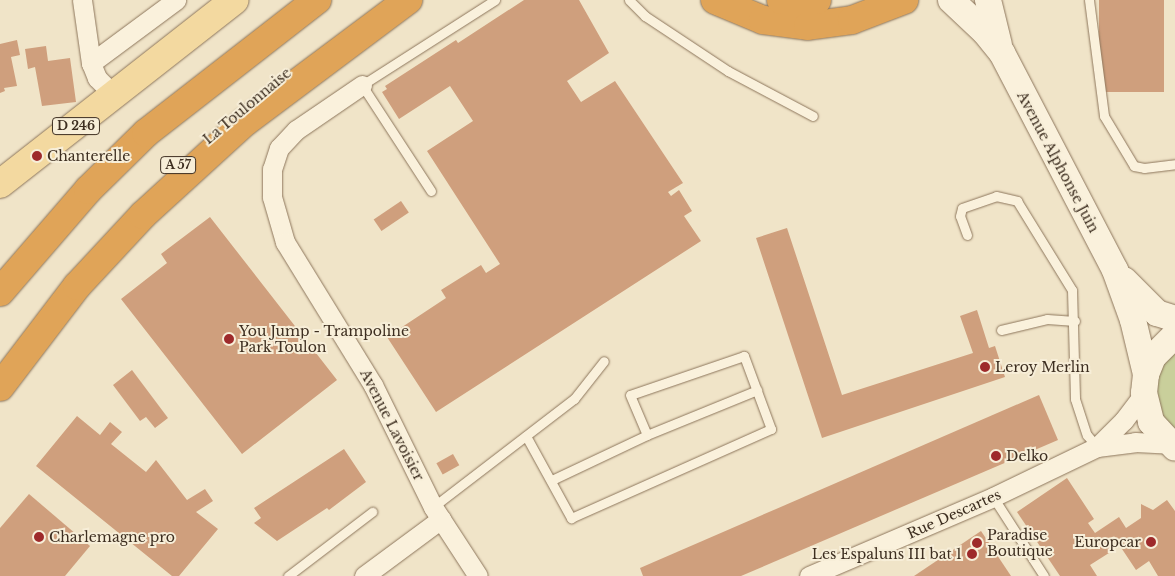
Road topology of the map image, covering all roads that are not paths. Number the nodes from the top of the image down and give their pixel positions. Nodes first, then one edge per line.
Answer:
1 (82, 0) edge
2 (176, 0) edge
3 (235, 0) edge
4 (317, 0) edge
5 (386, 0) edge
6 (408, 0) edge
7 (495, 0) edge
8 (629, 0) edge
9 (715, 0) edge
10 (781, 0) edge
11 (816, 0) edge
12 (904, 0) edge
13 (951, 0) edge
14 (988, 0) edge
15 (1090, 0) edge
16 (1002, 53) junction
17 (91, 63) junction
18 (362, 85) junction
19 (115, 96) junction
20 (813, 116) dead end
21 (1175, 164) edge
22 (0, 184) edge
23 (431, 192) dead end
24 (967, 235) dead end
25 (1115, 270) junction
26 (0, 292) edge
27 (1175, 319) edge
28 (1075, 321) junction
29 (1001, 330) dead end
30 (1175, 334) edge
31 (0, 360) edge
32 (604, 362) dead end
33 (1145, 384) junction
34 (0, 386) edge
35 (757, 390) junction
36 (647, 435) junction
37 (526, 436) junction
38 (1172, 446) edge
39 (1097, 447) junction
40 (552, 480) junction
41 (993, 498) junction
42 (372, 512) dead end
43 (437, 513) junction
44 (822, 574) edge
45 (288, 576) edge
46 (364, 576) edge
47 (478, 576) edge
48 (1044, 576) edge

1 - 17 street
2 - 17 street
3 - 19 main road
4 - 26 highway
5 - 31 highway, La Toulonnaise / A 57
6 - 34 highway
7 - 18 lane
8 - 20 lane
9 - 12 highway
10 - 11 highway
13 - 16 main road, Avenue Alphonse Juin
14 - 16 main road, Avenue Alphonse Juin
15 - 21 lane
16 - 25 main road, Avenue Alphonse Juin
17 - 19 street
18 - 23 lane
18 - 43 street, Avenue Lavoisier
19 - 22 main road, D 246
24 - 28 lane
25 - 27 main road, Avenue Alphonse Juin
25 - 33 main road, Avenue Alphonse Juin
28 - 29 lane
28 - 39 lane
30 - 33 main road
32 - 37 lane
33 - 38 main road, Avenue Alphonse Juin
33 - 39 street
35 - 36 lane
35 - 36 lane
35 - 40 lane
36 - 40 lane
37 - 40 lane
37 - 43 lane
38 - 39 street
39 - 41 street, Rue Descartes
41 - 44 street, Rue Descartes
41 - 48 lane
42 - 45 lane
43 - 46 street
43 - 47 street, Avenue Lavoisier

